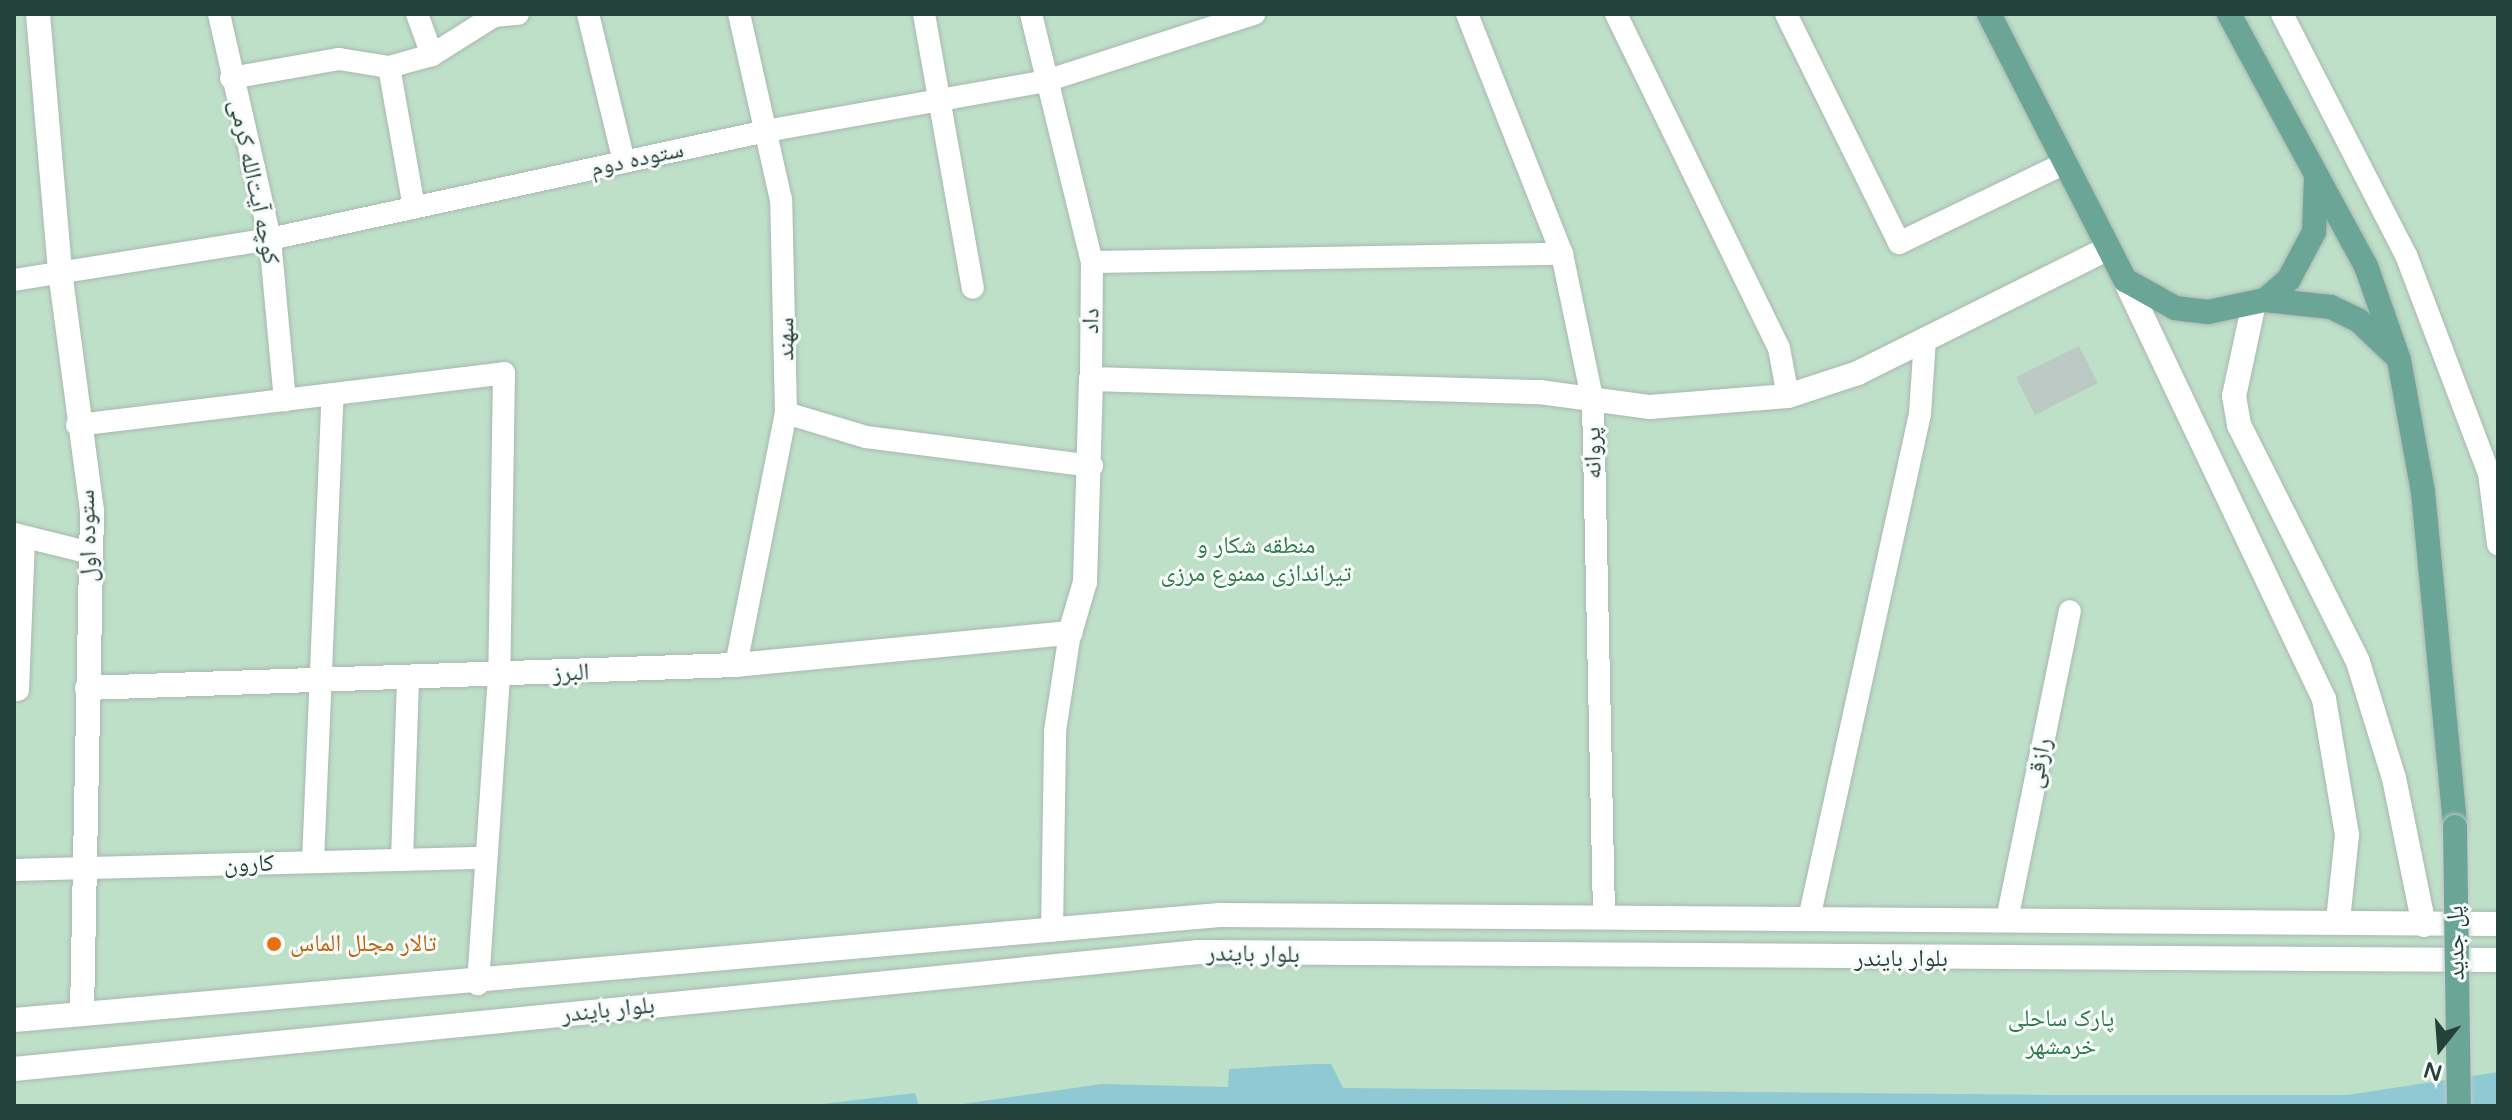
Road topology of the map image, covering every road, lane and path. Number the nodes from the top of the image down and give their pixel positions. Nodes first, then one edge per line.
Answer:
1 (38, 14) edge
2 (219, 14) edge
3 (417, 14) edge
4 (518, 14) edge
5 (588, 14) edge
6 (739, 14) edge
7 (924, 14) edge
8 (1031, 14) edge
9 (1254, 14) edge
10 (1467, 14) edge
11 (1616, 14) edge
12 (1786, 14) edge
13 (1989, 14) edge
14 (2229, 14) edge
15 (2282, 14) edge
16 (494, 15) edge
17 (432, 55) junction
18 (389, 67) junction
19 (231, 78) junction
20 (1046, 81) junction
21 (939, 101) junction
22 (766, 131) junction
23 (624, 162) junction
24 (2061, 165) junction
25 (2316, 171) junction
26 (414, 208) junction
27 (270, 239) junction
28 (2105, 250) junction
29 (1562, 254) junction
30 (1092, 262) junction
31 (60, 271) junction
32 (14, 280) edge
33 (2125, 280) junction
34 (973, 288) dead end
35 (2259, 302) junction
36 (1925, 338) junction
37 (2399, 360) junction
38 (1091, 379) junction
39 (333, 394) junction
40 (1788, 396) junction
41 (285, 400) junction
42 (1593, 402) junction
43 (786, 413) junction
44 (77, 425) junction
45 (1092, 466) junction
46 (19, 538) edge
47 (2498, 544) edge
48 (91, 553) junction
49 (2070, 611) dead end
50 (1061, 634) junction
51 (736, 665) junction
52 (499, 676) junction
53 (408, 678) junction
54 (326, 680) junction
55 (87, 688) junction
56 (18, 690) dead end
57 (483, 858) junction
58 (402, 860) junction
59 (313, 862) junction
60 (86, 869) junction
61 (14, 870) edge
62 (1604, 914) junction
63 (1810, 914) junction
64 (2008, 915) junction
65 (2338, 921) junction
66 (2498, 924) edge
67 (2424, 925) junction
68 (1052, 931) junction
69 (2498, 960) edge
70 (548, 977) junction
71 (478, 984) junction
72 (82, 1013) junction
73 (552, 1016) junction
74 (14, 1020) edge
75 (14, 1069) edge
76 (2459, 1106) edge

1 - 31 street, ستوده اول
2 - 19 street, کوچه آیت‌الله کرمی
3 - 17 street
4 - 16 street
5 - 23 street
6 - 22 street, سهند
7 - 21 street
8 - 20 street, داد
9 - 20 street, ستوده دوم
10 - 29 street, پروانه
11 - 40 street
12 - 24 street
13 - 24 main road
14 - 25 main road, پل جدید
15 - 47 street
16 - 17 street
17 - 18 street
18 - 19 street
18 - 26 street
19 - 27 street, کوچه آیت‌الله کرمی
20 - 21 street, ستوده دوم
20 - 30 street, داد
21 - 22 street, ستوده دوم
21 - 34 street
22 - 23 street, ستوده دوم
22 - 43 street, سهند
23 - 26 street, ستوده دوم
24 - 28 main road
25 - 35 main road
25 - 37 main road, پل جدید
26 - 27 street, ستوده دوم
27 - 31 street, ستوده دوم
27 - 41 street, کوچه آیت‌الله کرمی
28 - 33 main road
28 - 36 street
29 - 30 street
29 - 42 street, پروانه
30 - 38 street, داد
31 - 32 street, ستوده دوم
31 - 44 street, ستوده اول
33 - 35 main road
33 - 65 street
35 - 37 main road
35 - 67 street
36 - 40 street
36 - 63 street
37 - 76 main road, پل جدید, bridge
38 - 42 street
38 - 45 street, داد
39 - 41 street
39 - 52 street
39 - 54 street
40 - 42 street
41 - 44 street
42 - 62 street, پروانه
43 - 45 street
43 - 51 street, سهند
44 - 48 street, ستوده اول
45 - 50 street, داد
46 - 48 street
46 - 56 street
48 - 55 street, ستوده اول
49 - 64 street, رازقی
50 - 51 street, البرز
50 - 68 street, داد
51 - 52 street, البرز
52 - 53 street, البرز
52 - 57 street
53 - 54 street, البرز
53 - 58 street
54 - 55 street, البرز
54 - 59 street
55 - 60 street, ستوده اول
57 - 58 street, کارون
57 - 71 street
58 - 59 street, کارون
59 - 60 street, کارون
60 - 61 street, کارون
60 - 72 street, ستوده اول
62 - 63 street, بلوار بایندر
62 - 68 street, بلوار بایندر
63 - 64 street, بلوار بایندر
64 - 65 street, بلوار بایندر
65 - 67 street, بلوار بایندر
66 - 67 street, بلوار بایندر
68 - 70 street, بلوار بایندر
69 - 73 street, بلوار بایندر
70 - 71 street, بلوار بایندر
70 - 73 street
71 - 72 street, بلوار بایندر
72 - 74 street, بلوار بایندر
73 - 75 street, بلوار بایندر

